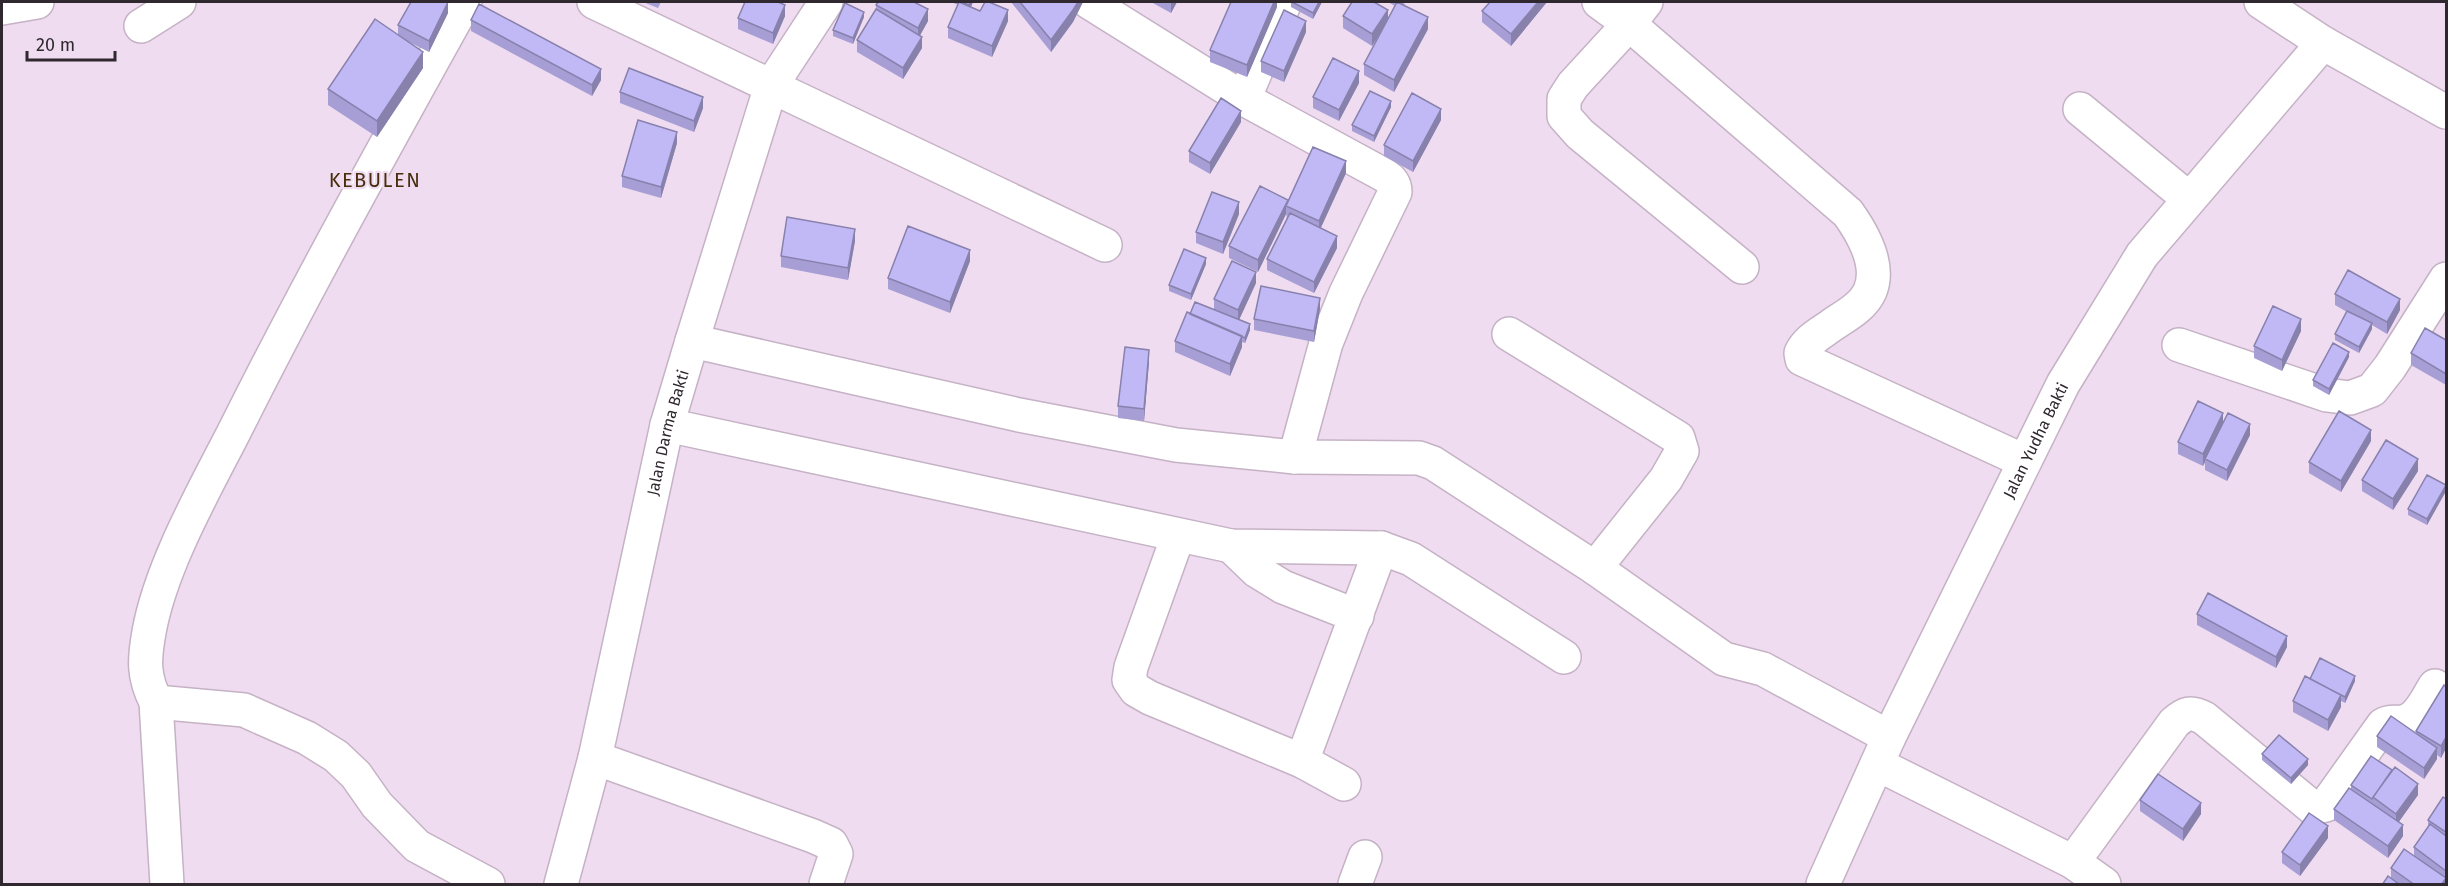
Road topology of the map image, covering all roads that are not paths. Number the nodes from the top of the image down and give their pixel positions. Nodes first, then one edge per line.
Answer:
1 (38, 2) edge
2 (180, 2) edge
3 (465, 2) edge
4 (594, 2) edge
5 (826, 2) edge
6 (1089, 2) edge
7 (1285, 2) edge
8 (1599, 2) edge
9 (2261, 2) edge
10 (2, 8) edge
11 (1637, 13) edge
12 (141, 26) dead end
13 (2324, 43) junction
14 (771, 86) junction
15 (1244, 99) junction
16 (2080, 109) dead end
17 (2446, 112) edge
18 (2188, 199) junction
19 (1105, 245) dead end
20 (1742, 267) dead end
21 (2446, 279) edge
22 (1509, 334) dead end
23 (692, 341) junction
24 (2179, 345) dead end
25 (667, 425) junction
26 (1295, 457) junction
27 (2024, 461) junction
28 (1178, 536) junction
29 (1231, 546) junction
30 (1381, 548) junction
31 (1595, 568) junction
32 (1357, 616) junction
33 (1564, 657) dead end
34 (2443, 680) edge
35 (156, 702) junction
36 (1883, 751) junction
37 (595, 758) junction
38 (1302, 761) junction
39 (1344, 784) dead end
40 (2073, 862) junction
41 (167, 885) edge
42 (488, 885) edge
43 (561, 885) edge
44 (826, 885) edge
45 (1823, 885) edge
46 (2104, 885) edge

1 - 10 street
2 - 12 street
3 - 35 street
4 - 14 street
5 - 14 street, Jalan Darma Bakti
6 - 15 street
7 - 15 street
8 - 11 street
9 - 13 street
11 - 20 street
11 - 27 street
13 - 17 street
13 - 18 street, Jalan Yudha Bakti
14 - 19 street
14 - 23 street, Jalan Darma Bakti
15 - 26 street
16 - 18 street
18 - 27 street, Jalan Yudha Bakti
21 - 24 street
22 - 31 street
23 - 25 street, Jalan Darma Bakti
23 - 26 street
25 - 28 street
25 - 37 street, Jalan Darma Bakti
26 - 31 street
27 - 36 street, Jalan Yudha Bakti
28 - 29 street
28 - 38 street
29 - 30 street
29 - 32 street
30 - 32 street
30 - 33 street
31 - 36 street
32 - 38 street
34 - 40 street
35 - 41 street
35 - 42 street
36 - 40 street
36 - 45 street, Jalan Yudha Bakti
37 - 43 street, Jalan Darma Bakti
37 - 44 street
38 - 39 street
40 - 46 street

